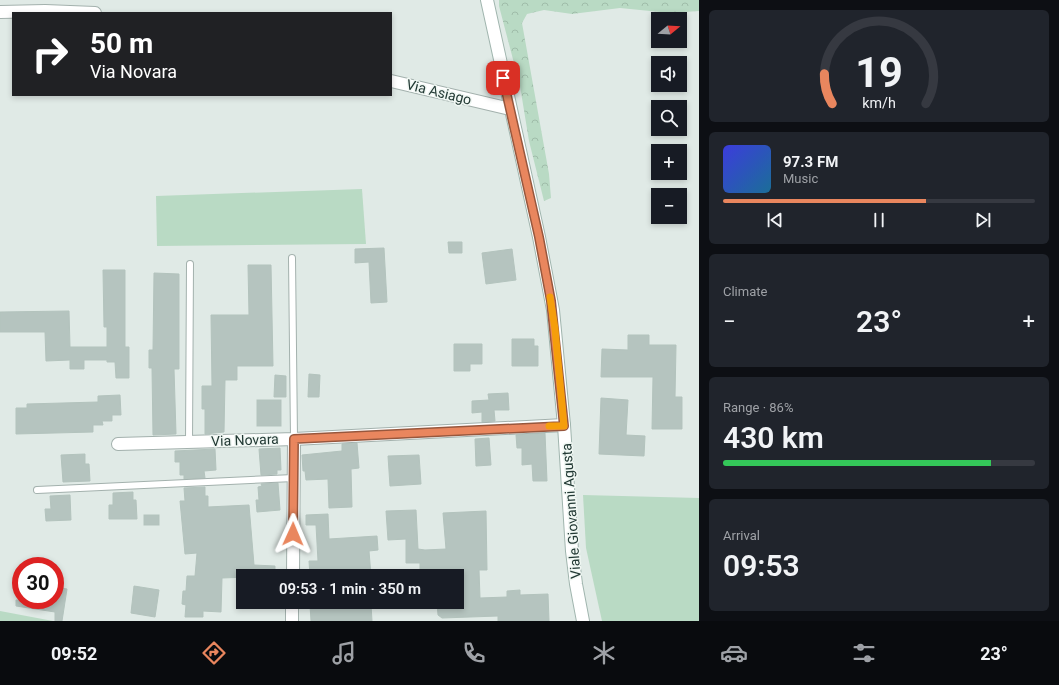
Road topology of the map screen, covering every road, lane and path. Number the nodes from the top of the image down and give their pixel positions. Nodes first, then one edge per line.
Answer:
1 (487, 0) edge
2 (0, 12) edge
3 (70, 12) edge
4 (392, 81) edge
5 (510, 110) junction
6 (292, 258) dead end
7 (190, 264) dead end
8 (564, 426) junction
9 (294, 439) junction
10 (190, 442) junction
11 (118, 444) dead end
12 (294, 478) junction
13 (36, 490) dead end
14 (293, 569) edge
15 (292, 609) edge
16 (292, 621) edge
17 (584, 621) edge

1 - 5 street, Viale Giovanni Agusta
2 - 3 street
4 - 5 street, Via Asiago
5 - 8 street, Viale Giovanni Agusta
6 - 9 lane
7 - 10 lane
8 - 9 street, Via Novara
8 - 17 street, Viale Giovanni Agusta
9 - 10 street, Via Novara
9 - 12 street
10 - 11 street, Via Novara
12 - 13 lane
12 - 14 street
15 - 16 street

